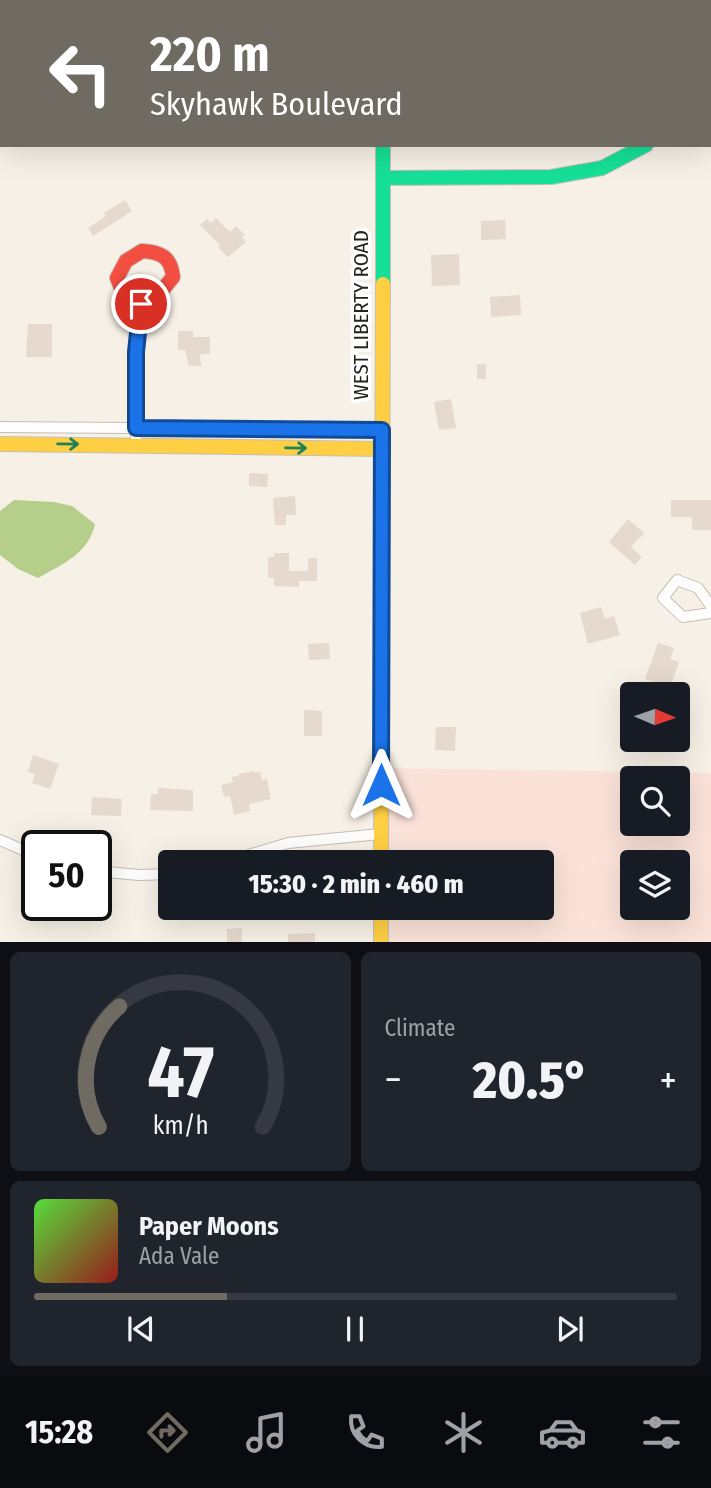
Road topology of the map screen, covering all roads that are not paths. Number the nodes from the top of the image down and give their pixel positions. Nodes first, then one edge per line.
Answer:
1 (383, 147) edge
2 (642, 147) edge
3 (383, 178) junction
4 (141, 304) dead end
5 (0, 427) edge
6 (136, 428) junction
7 (382, 430) junction
8 (0, 444) edge
9 (136, 445) junction
10 (382, 449) junction
11 (711, 606) edge
12 (711, 613) edge
13 (380, 834) junction
14 (0, 840) edge
15 (21, 849) edge
16 (265, 850) edge
17 (380, 850) edge
18 (112, 872) edge
19 (158, 874) edge
20 (381, 920) edge
21 (381, 942) edge

1 - 3 main road, WEST LIBERTY ROAD
2 - 3 main road
3 - 7 main road, WEST LIBERTY ROAD
4 - 6 street
5 - 6 street
6 - 7 street
6 - 9 street
7 - 10 main road, WEST LIBERTY ROAD
8 -> 9 main road
9 -> 10 main road
10 - 13 main road, WEST LIBERTY ROAD
11 - 12 street
13 - 16 street
13 - 17 main road, WEST LIBERTY ROAD
14 - 15 street
18 - 19 street
20 - 21 main road

